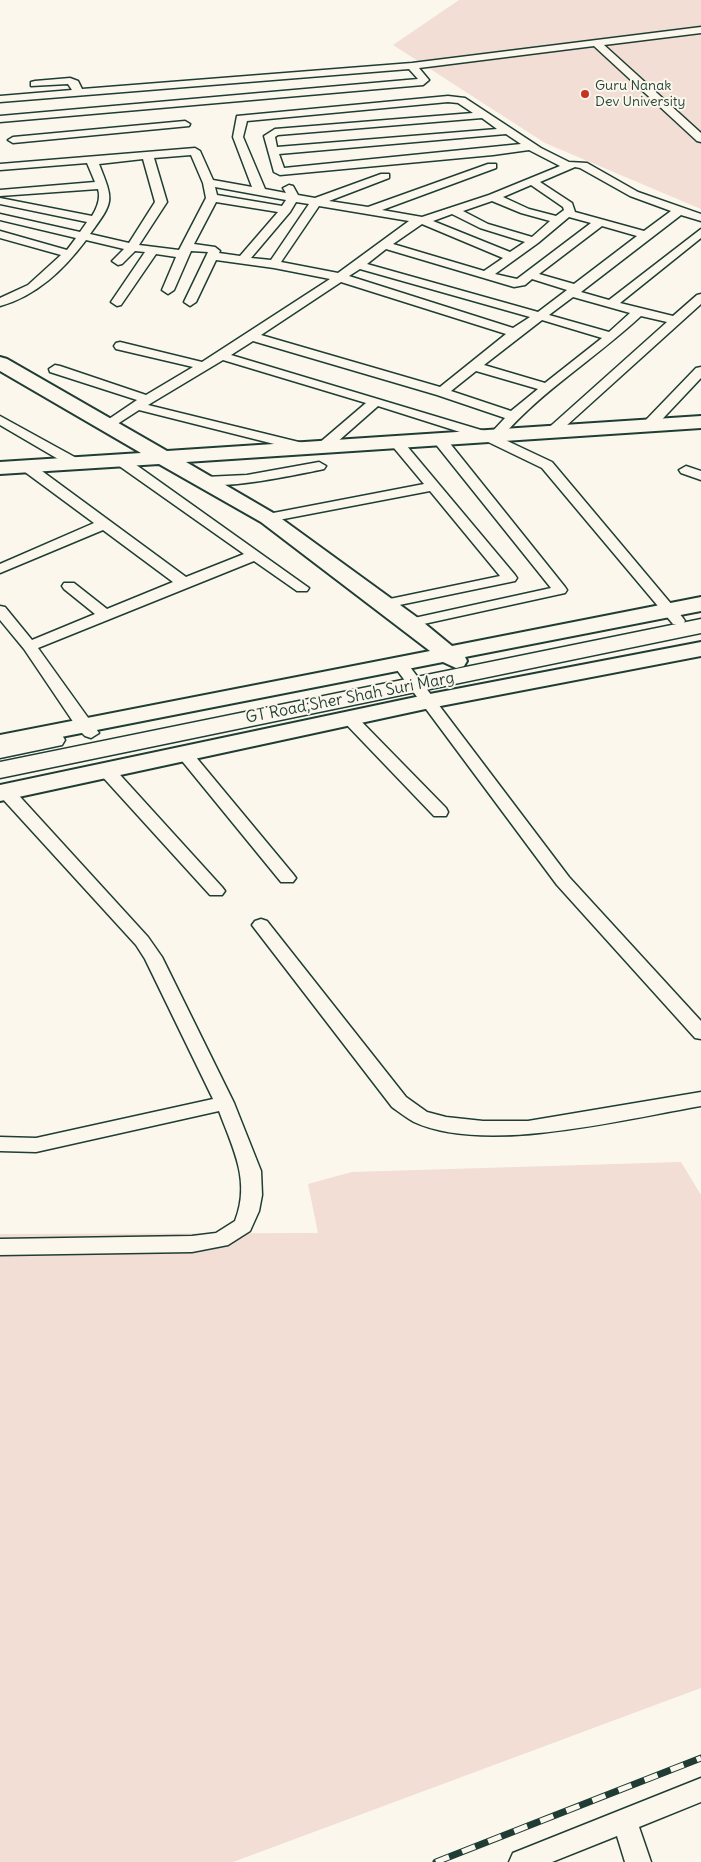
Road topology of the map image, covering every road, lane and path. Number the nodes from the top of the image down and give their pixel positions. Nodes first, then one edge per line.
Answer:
1 (701, 30) edge
2 (597, 44) junction
3 (404, 56) dead end
4 (412, 66) junction
5 (207, 77) junction
6 (168, 80) junction
7 (28, 85) dead end
8 (78, 93) junction
9 (0, 99) edge
10 (232, 99) junction
11 (176, 103) junction
12 (482, 115) junction
13 (241, 118) junction
14 (0, 119) edge
15 (507, 131) junction
16 (190, 138) junction
17 (701, 138) edge
18 (13, 140) dead end
19 (531, 146) junction
20 (273, 151) junction
21 (148, 156) junction
22 (92, 161) junction
23 (492, 166) dead end
24 (568, 166) junction
25 (0, 167) edge
26 (280, 172) junction
27 (385, 176) dead end
28 (532, 181) junction
29 (209, 183) junction
30 (101, 185) junction
31 (260, 192) junction
32 (0, 193) edge
33 (492, 196) junction
34 (293, 197) junction
35 (212, 198) junction
36 (0, 201) edge
37 (317, 201) junction
38 (286, 210) junction
39 (371, 210) junction
40 (452, 210) junction
41 (678, 211) junction
42 (563, 217) junction
43 (6, 218) edge
44 (701, 218) edge
45 (95, 220) junction
46 (420, 220) junction
47 (600, 222) junction
48 (0, 228) edge
49 (701, 232) edge
50 (0, 234) edge
51 (646, 235) junction
52 (396, 236) junction
53 (82, 237) junction
54 (534, 241) junction
55 (385, 245) junction
56 (132, 248) junction
57 (152, 250) junction
58 (186, 250) junction
59 (69, 254) junction
60 (212, 256) junction
61 (511, 257) junction
62 (243, 260) junction
63 (118, 261) dead end
64 (274, 264) junction
65 (358, 265) junction
66 (498, 267) junction
67 (486, 275) junction
68 (530, 275) junction
69 (339, 277) junction
70 (0, 290) edge
71 (168, 290) dead end
72 (574, 291) junction
73 (17, 296) junction
74 (701, 298) edge
75 (0, 302) edge
76 (117, 302) dead end
77 (190, 302) dead end
78 (611, 304) junction
79 (639, 311) junction
80 (540, 316) junction
81 (676, 321) junction
82 (515, 333) junction
83 (251, 336) junction
84 (611, 337) junction
85 (120, 346) dead end
86 (220, 356) junction
87 (0, 363) edge
88 (204, 366) junction
89 (475, 366) junction
90 (56, 370) dead end
91 (701, 371) edge
92 (547, 388) junction
93 (442, 392) junction
94 (375, 402) junction
95 (142, 403) junction
96 (513, 416) junction
97 (0, 420) edge
98 (701, 422) edge
99 (108, 426) junction
100 (648, 426) junction
101 (551, 432) junction
102 (492, 436) junction
103 (439, 439) junction
104 (396, 442) junction
105 (316, 454) junction
106 (165, 457) junction
107 (120, 460) junction
108 (75, 463) junction
109 (26, 466) junction
110 (0, 468) edge
111 (686, 470) dead end
112 (701, 476) edge
113 (205, 481) junction
114 (433, 486) junction
115 (268, 518) junction
116 (104, 524) junction
117 (255, 555) junction
118 (0, 569) edge
119 (184, 583) junction
120 (69, 586) dead end
121 (302, 588) dead end
122 (385, 604) junction
123 (701, 604) edge
124 (0, 610) edge
125 (106, 615) junction
126 (674, 615) junction
127 (701, 616) edge
128 (410, 623) junction
129 (701, 626) edge
130 (29, 646) junction
131 (701, 649) edge
132 (456, 663) junction
133 (417, 685) junction
134 (349, 718) junction
135 (88, 729) junction
136 (0, 742) edge
137 (0, 750) edge
138 (184, 753) junction
139 (106, 770) junction
140 (2, 785) edge
141 (440, 812) dead end
142 (287, 878) dead end
143 (216, 891) dead end
144 (261, 925) dead end
145 (701, 1033) edge
146 (701, 1099) edge
147 (225, 1103) junction
148 (0, 1144) edge
149 (0, 1247) edge
150 (701, 1790) edge
151 (625, 1821) junction
152 (522, 1862) edge
153 (638, 1862) edge

1 - 2 street
2 - 4 street
2 - 17 street
3 - 5 street
4 - 5 street
4 - 10 street
5 - 6 street
6 - 8 street
6 - 11 street
7 - 8 street
8 - 9 street
10 - 11 street
10 - 13 street
11 - 14 street
11 - 16 street
12 - 13 street
12 - 15 street
12 - 20 street
13 - 31 street
15 - 19 street
15 - 20 street
16 - 18 street
16 - 21 street
16 - 29 street
19 - 24 street
19 - 26 street
20 - 26 street
21 - 22 street
21 - 56 street
22 - 25 street
22 - 30 street
23 - 39 street
24 - 28 street
24 - 41 street
26 - 34 street
27 - 37 street
28 - 33 street
28 - 42 street
29 - 31 street
29 - 35 street
30 - 32 street
30 - 45 street
31 - 34 street
33 - 40 street
33 - 42 street
34 - 37 street
34 - 38 street
35 - 38 street
35 - 58 street
36 - 45 street
37 - 39 street
37 - 64 street
38 - 62 street
39 - 46 street
40 - 46 street
40 - 54 street
41 - 44 street
41 - 51 street
42 - 47 street
42 - 54 street
43 - 48 street
43 - 53 street
45 - 53 street
46 - 52 street
46 - 61 street
47 - 51 street
47 - 68 street
49 - 78 street
50 - 59 street
51 - 72 street
52 - 55 street
52 - 66 street
53 - 56 street
53 - 59 street
54 - 61 street
55 - 65 street
55 - 67 street
56 - 57 street
56 - 63 street
57 - 58 street
57 - 76 street
58 - 60 street
58 - 71 street
59 - 73 street
60 - 62 street
60 - 77 street
61 - 66 street
62 - 64 street
64 - 69 street
65 - 69 street
65 - 80 street
66 - 67 street
67 - 68 street
68 - 72 street
69 - 82 street
69 - 83 street
70 - 73 street
72 - 78 street
72 - 80 street
73 - 75 street
74 - 81 street
78 - 79 street
79 - 81 street
79 - 84 street
80 - 82 street
80 - 84 street
81 - 101 street
82 - 89 street
83 - 86 street
83 - 93 street
84 - 92 street
85 - 88 street
86 - 88 street
86 - 94 street
87 - 99 street
88 - 95 street
89 - 92 street
89 - 93 street
90 - 95 street
91 - 100 street
92 - 96 street
93 - 96 street
94 - 102 street
94 - 105 street
95 - 99 street
95 - 105 street
96 - 102 street
97 - 108 street
98 - 100 street
99 - 106 street
100 - 101 street
101 - 102 street
102 - 103 street
102 - 126 street
103 - 104 street
103 - 128 street
104 - 105 street
104 - 114 street
105 - 106 street
105 - 113 street
106 - 107 street
106 - 113 street
107 - 108 street
107 - 117 street
108 - 109 street
109 - 110 street
109 - 116 street
111 - 112 street
113 - 115 street
114 - 115 street
114 - 122 street
115 - 122 street
116 - 118 street
116 - 119 street
117 - 119 street
117 - 121 street
119 - 125 street
120 - 125 street
122 - 128 street
123 - 126 street
124 - 130 street
125 - 130 street
126 - 127 main road, GT Road;Sher Shah Suri Marg
126 - 132 main road, GT Road;Sher Shah Suri Marg
128 - 132 street
129 - 132 main road, GT Road;Sher Shah Suri Marg
130 - 135 street
131 - 133 street
132 - 133 main road, GT Road;Sher Shah Suri Marg
132 - 135 street
133 - 134 street
133 - 135 main road, GT Road;Sher Shah Suri Marg
133 - 140 main road, GT Road;Sher Shah Suri Marg
133 - 145 street
134 - 138 street
134 - 141 street
135 - 136 street
135 - 137 main road, GT Road;Sher Shah Suri Marg
138 - 139 street
138 - 142 street
139 - 140 street
139 - 143 street
140 - 147 street
144 - 146 street
147 - 148 street
147 - 149 street
150 - 151 street
151 - 152 street
151 - 153 street

